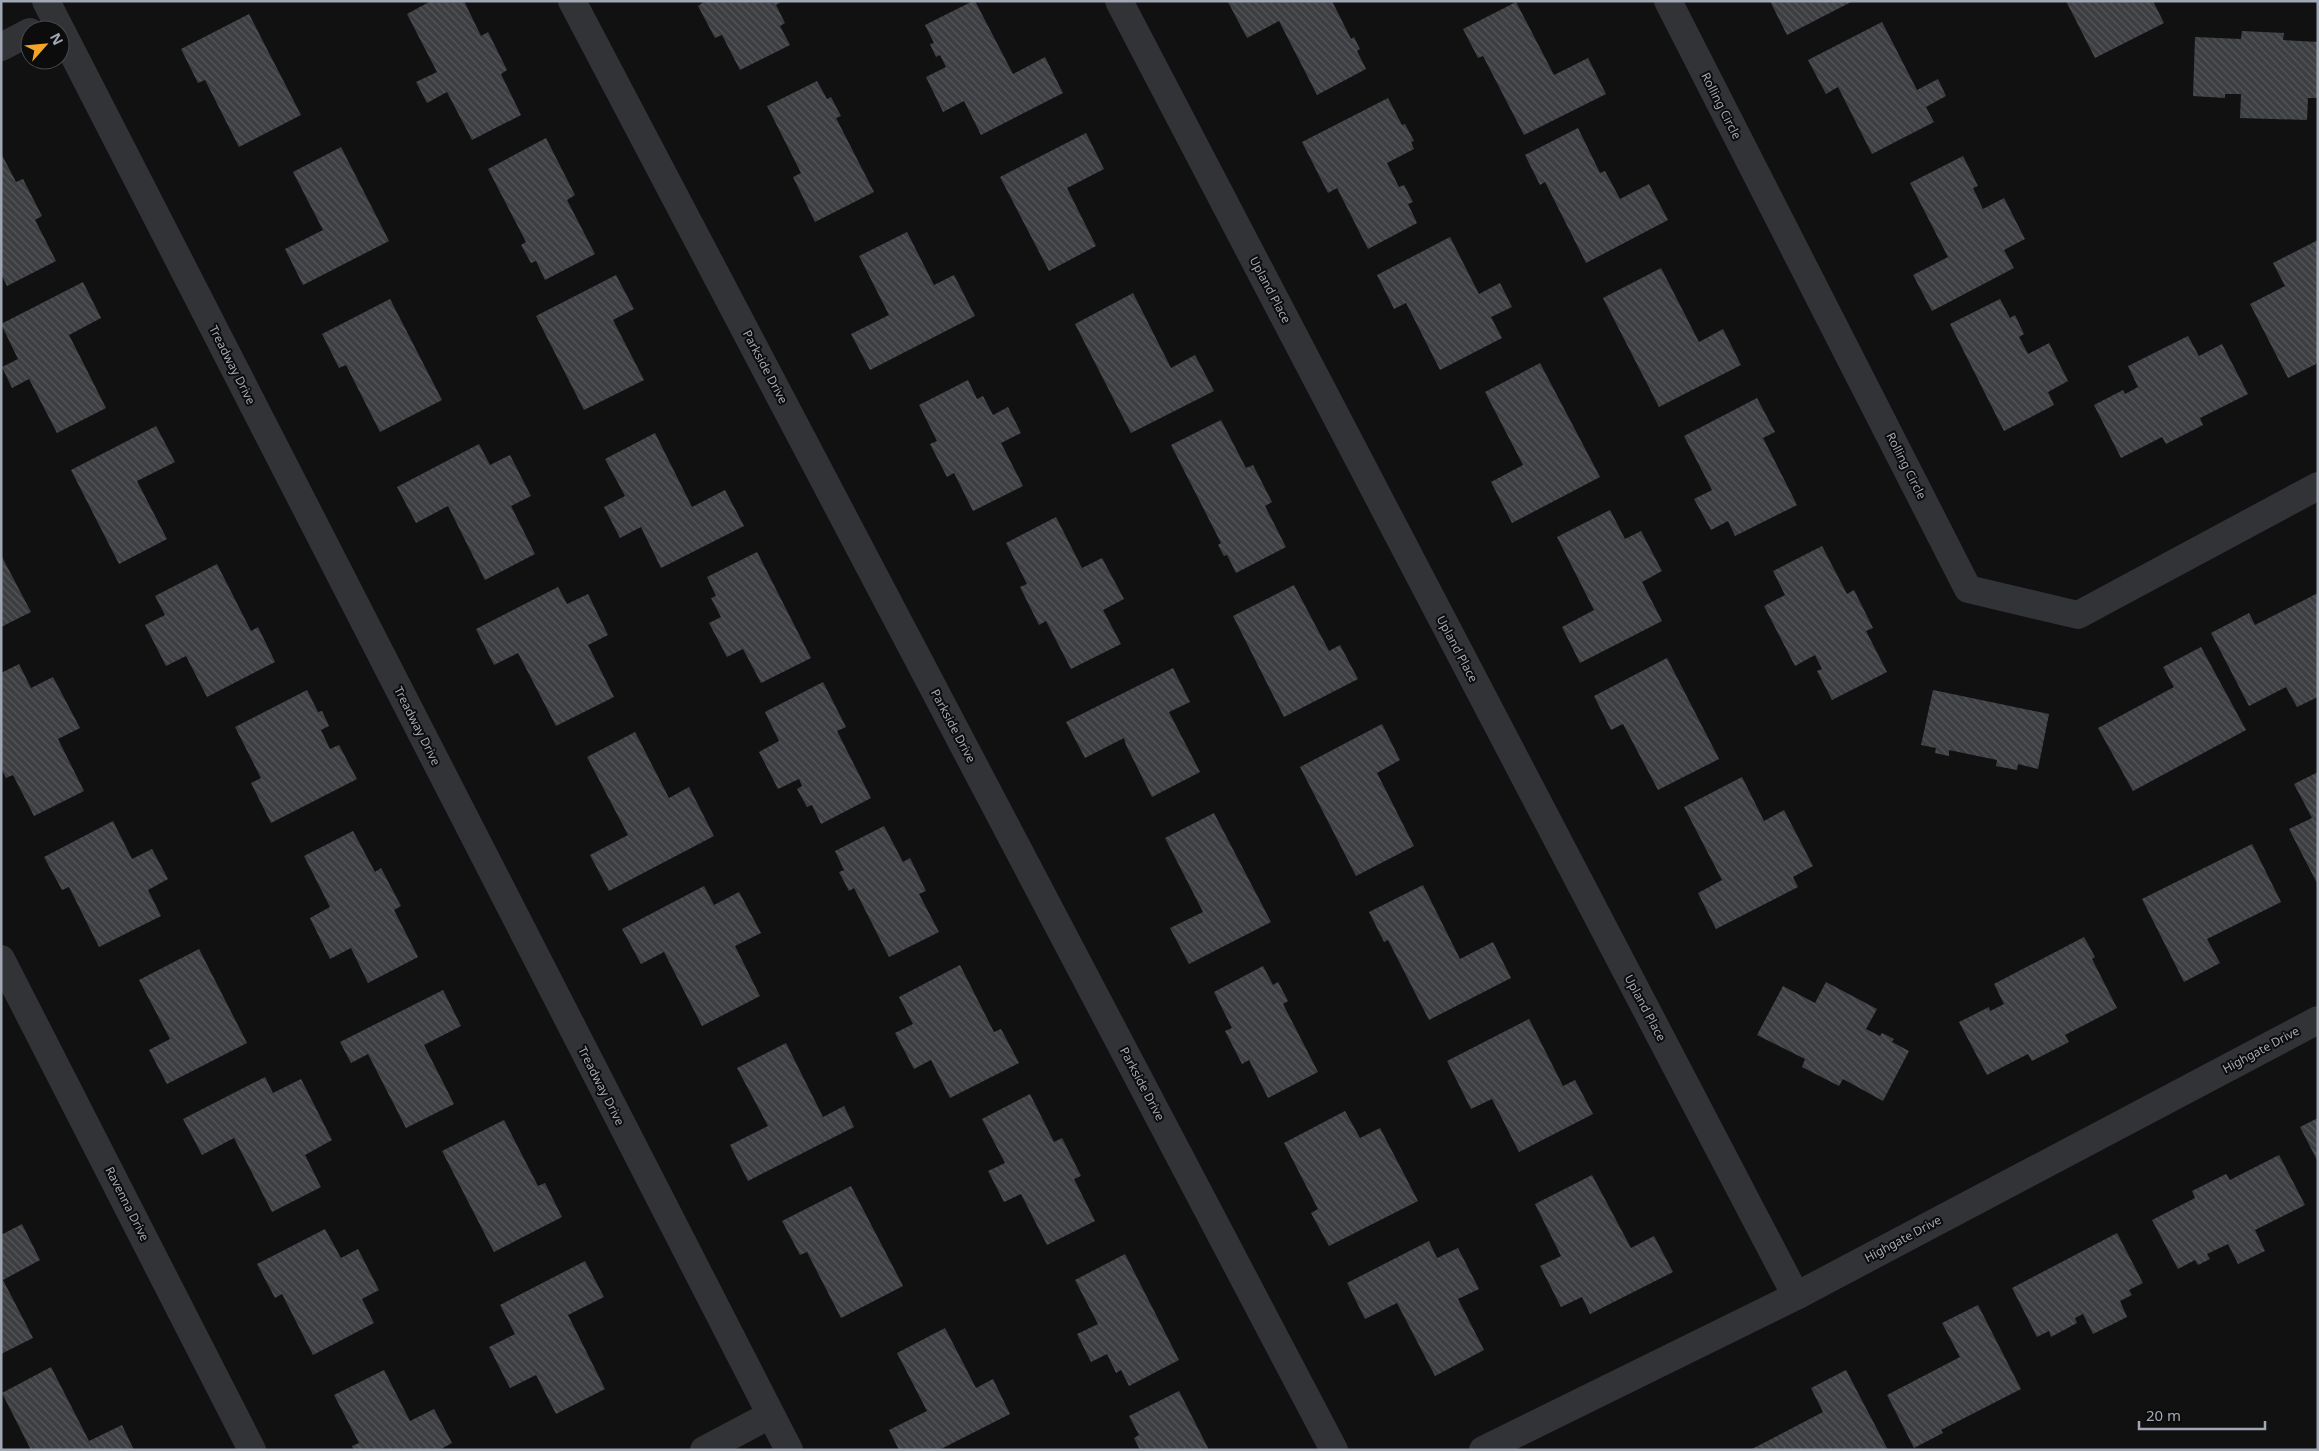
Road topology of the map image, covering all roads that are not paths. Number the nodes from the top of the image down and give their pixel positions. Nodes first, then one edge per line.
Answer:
1 (572, 1) edge
2 (1119, 1) edge
3 (1668, 1) edge
4 (20, 34) edge
5 (1, 47) edge
6 (67, 70) edge
7 (2318, 486) edge
8 (1, 959) edge
9 (2318, 1020) edge
10 (1796, 1296) junction
11 (770, 1415) junction
12 (252, 1450) edge
13 (704, 1450) edge
14 (789, 1450) edge
15 (1334, 1450) edge
16 (1483, 1450) edge

1 - 15 street, Parkside Drive
2 - 10 street, Upland Place
3 - 7 street, Rolling Circle
4 - 5 street
6 - 11 street, Treadway Drive
8 - 12 street, Ravenna Drive
9 - 10 street, Highgate Drive
10 - 16 street, Highgate Drive
11 - 13 street
11 - 14 street, Treadway Drive

